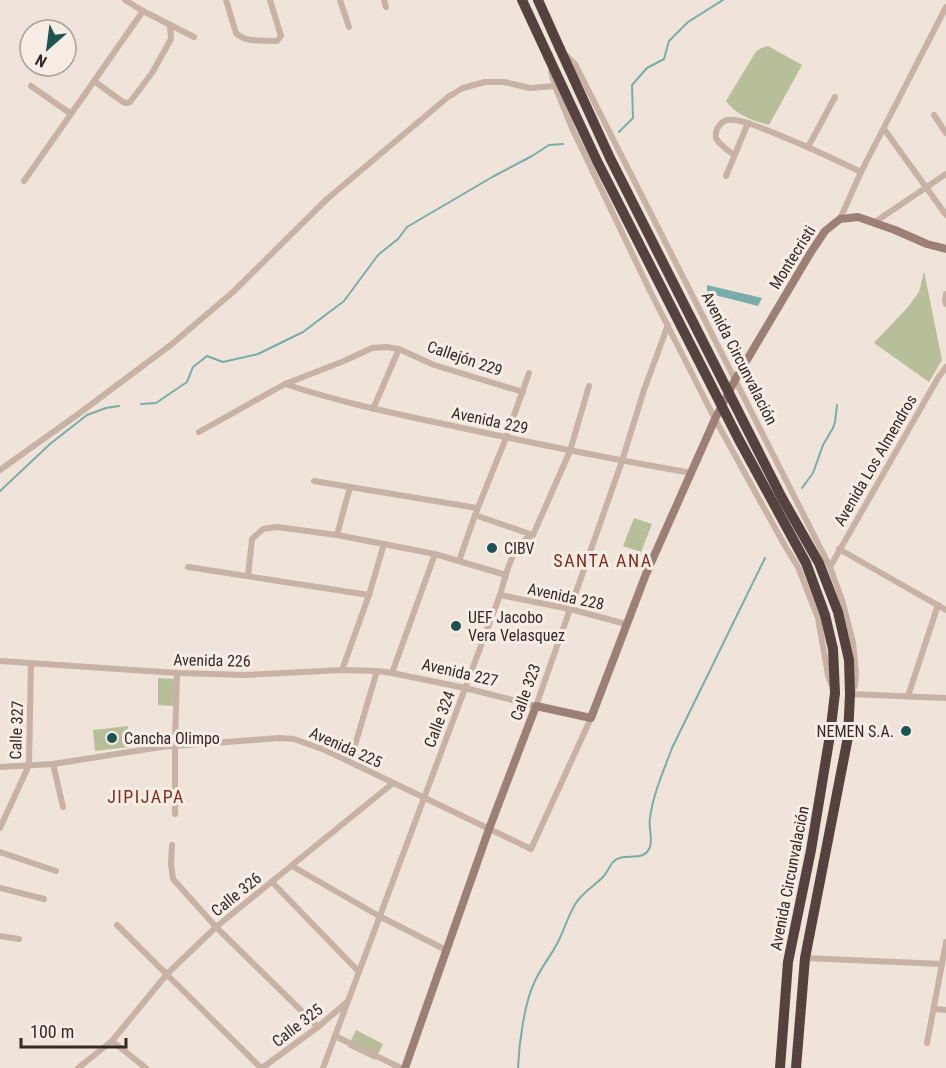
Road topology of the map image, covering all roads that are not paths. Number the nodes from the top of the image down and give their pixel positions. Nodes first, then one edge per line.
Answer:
1 (125, 0) edge
2 (226, 0) edge
3 (270, 0) edge
4 (340, 0) edge
5 (522, 0) edge
6 (538, 0) edge
7 (946, 7) edge
8 (144, 11) junction
9 (170, 25) junction
10 (349, 27) dead end
11 (194, 37) dead end
12 (560, 49) junction
13 (548, 56) junction
14 (94, 81) junction
15 (31, 86) dead end
16 (555, 86) junction
17 (835, 97) dead end
18 (71, 114) junction
19 (934, 116) dead end
20 (748, 123) junction
21 (884, 129) junction
22 (946, 133) edge
23 (808, 147) junction
24 (734, 155) junction
25 (861, 172) junction
26 (946, 174) edge
27 (726, 176) dead end
28 (24, 181) dead end
29 (927, 188) junction
30 (946, 215) edge
31 (840, 219) junction
32 (875, 222) junction
33 (946, 249) edge
34 (668, 325) junction
35 (399, 349) junction
36 (946, 367) edge
37 (529, 373) dead end
38 (735, 380) junction
39 (285, 384) junction
40 (589, 386) dead end
41 (523, 392) junction
42 (373, 409) junction
43 (716, 419) junction
44 (199, 432) dead end
45 (506, 438) junction
46 (570, 451) junction
47 (622, 461) junction
48 (0, 470) edge
49 (692, 473) junction
50 (314, 480) dead end
51 (350, 487) junction
52 (476, 512) junction
53 (337, 535) junction
54 (532, 535) junction
55 (384, 544) junction
56 (839, 549) junction
57 (435, 554) junction
58 (459, 561) junction
59 (188, 567) dead end
60 (830, 567) junction
61 (506, 574) junction
62 (248, 576) junction
63 (369, 595) junction
64 (500, 595) junction
65 (938, 605) junction
66 (570, 609) junction
67 (946, 610) edge
68 (626, 624) junction
69 (0, 661) edge
70 (31, 663) junction
71 (342, 670) junction
72 (377, 671) junction
73 (392, 673) junction
74 (177, 674) junction
75 (465, 688) junction
76 (836, 693) junction
77 (850, 694) junction
78 (908, 696) junction
79 (946, 698) edge
80 (536, 706) junction
81 (591, 718) junction
82 (175, 746) junction
83 (350, 762) junction
84 (53, 764) junction
85 (29, 765) junction
86 (0, 767) edge
87 (393, 783) junction
88 (424, 798) junction
89 (63, 807) dead end
90 (175, 814) dead end
91 (0, 828) edge
92 (489, 829) junction
93 (172, 845) dead end
94 (0, 852) edge
95 (292, 866) junction
96 (56, 871) dead end
97 (272, 882) junction
98 (0, 888) edge
99 (45, 899) dead end
100 (379, 916) junction
101 (117, 925) dead end
102 (216, 927) junction
103 (0, 936) edge
104 (793, 937) junction
105 (19, 939) dead end
106 (808, 939) junction
107 (946, 942) edge
108 (446, 950) junction
109 (805, 958) junction
110 (942, 964) junction
111 (359, 972) junction
112 (167, 974) junction
113 (347, 1001) junction
114 (934, 1009) junction
115 (946, 1010) edge
116 (318, 1027) junction
117 (335, 1036) junction
118 (112, 1041) junction
119 (927, 1043) dead end
120 (78, 1068) edge
121 (146, 1068) edge
122 (262, 1068) edge
123 (323, 1068) edge
124 (403, 1068) edge
125 (780, 1068) edge
126 (796, 1068) edge

1 - 8 street
2 - 3 street
4 - 10 street
5 - 13 highway, Avenida Circunvalación
6 - 12 highway, Avenida Circunvalación
7 - 21 street
8 - 9 street
8 - 14 street
9 - 11 street
9 - 14 street
12 - 38 street, Avenida Circunvalación
12 - 77 highway, Avenida Circunvalación, bridge
13 - 16 street, Avenida Circunvalación
13 - 76 highway, Avenida Circunvalación, bridge
14 - 18 street
15 - 18 street
16 - 34 street, Avenida Circunvalación
16 - 48 street
17 - 23 street
18 - 28 street
19 - 22 street
20 - 23 street
20 - 24 street
20 - 24 street
21 - 25 street
21 - 29 street
23 - 25 street
24 - 27 street
25 - 31 street
26 - 29 street
29 - 30 street
29 - 32 street
31 - 32 street, Montecristi
31 - 38 street, Montecristi
32 - 33 street, Montecristi
34 - 43 street, Avenida Circunvalación
34 - 47 street, Calle 323
35 - 39 street
35 - 41 street, Callejón 229
35 - 42 street
36 - 56 street, Avenida Los Almendros
37 - 41 street
38 - 43 street, Montecristi
38 - 60 street, Avenida Circunvalación
39 - 42 street, Avenida 229
39 - 44 street
40 - 46 street, Calle 324
41 - 45 street
42 - 45 street, Avenida 229
43 - 49 street, Montecristi
43 - 76 street, Avenida Circunvalación
45 - 46 street, Avenida 229
45 - 52 street
46 - 47 street, Avenida 229
46 - 54 street, Calle 324
47 - 49 street, Avenida 229
47 - 66 street, Calle 323
49 - 68 street, Montecristi
50 - 51 street
51 - 52 street
51 - 53 street
52 - 54 street
52 - 58 street
53 - 55 street
53 - 62 street
54 - 61 street, Calle 324
55 - 57 street
55 - 63 street
56 - 60 street, Avenida Los Almendros
56 - 65 street
57 - 58 street
57 - 73 street
58 - 61 street
59 - 62 street
60 - 77 street, Avenida Circunvalación
61 - 64 street, Calle 324
62 - 63 street
63 - 71 street
64 - 66 street, Avenida 228
64 - 75 street, Calle 324
65 - 67 street
65 - 78 street
66 - 68 street, Avenida 228
66 - 80 street, Calle 323
68 - 81 street, Montecristi
69 - 70 street, Avenida 226
70 - 74 street, Avenida 226
70 - 85 street, Calle 327
71 - 72 street, Avenida 226
71 - 74 street, Avenida 226
72 - 73 street, Avenida 226
72 - 83 street
73 - 75 street, Avenida 227
74 - 82 street
75 - 80 street, Avenida 227
75 - 88 street, Calle 324
76 - 104 highway, Avenida Circunvalación
77 - 78 street
77 - 106 highway, Avenida Circunvalación
78 - 79 street
80 - 81 street, Avenida 227
80 - 92 street, Calle 323
81 - 92 street, Avenida 225
82 - 83 street, Avenida 225
82 - 84 street, Avenida 225
82 - 90 street
83 - 87 street, Avenida 225
84 - 85 street, Avenida 225
84 - 89 street
85 - 86 street, Avenida 225
85 - 91 street, Calle 327
87 - 88 street, Avenida 225
87 - 95 street, Calle 326
88 - 92 street, Avenida 225
88 - 100 street, Calle 324
92 - 108 street, Calle 323
93 - 102 street
94 - 96 street
95 - 97 street, Calle 326
95 - 100 street
97 - 102 street, Calle 326
97 - 111 street
98 - 99 street
100 - 108 street
100 - 111 street, Calle 324
101 - 112 street
102 - 112 street, Calle 326
102 - 116 street
103 - 105 street
104 - 106 highway
104 - 125 highway, Avenida Circunvalación
106 - 109 highway, Avenida Circunvalación
107 - 110 street
108 - 124 street, Calle 323
109 - 110 street
109 - 126 highway, Avenida Circunvalación
110 - 114 street
111 - 113 street, Calle 324
112 - 118 street, Calle 326
112 - 122 street
113 - 116 street, Calle 325
113 - 117 street, Calle 324
114 - 115 street
114 - 119 street
116 - 122 street, Calle 325
117 - 123 street, Calle 324
117 - 124 street
118 - 120 street
118 - 121 street

